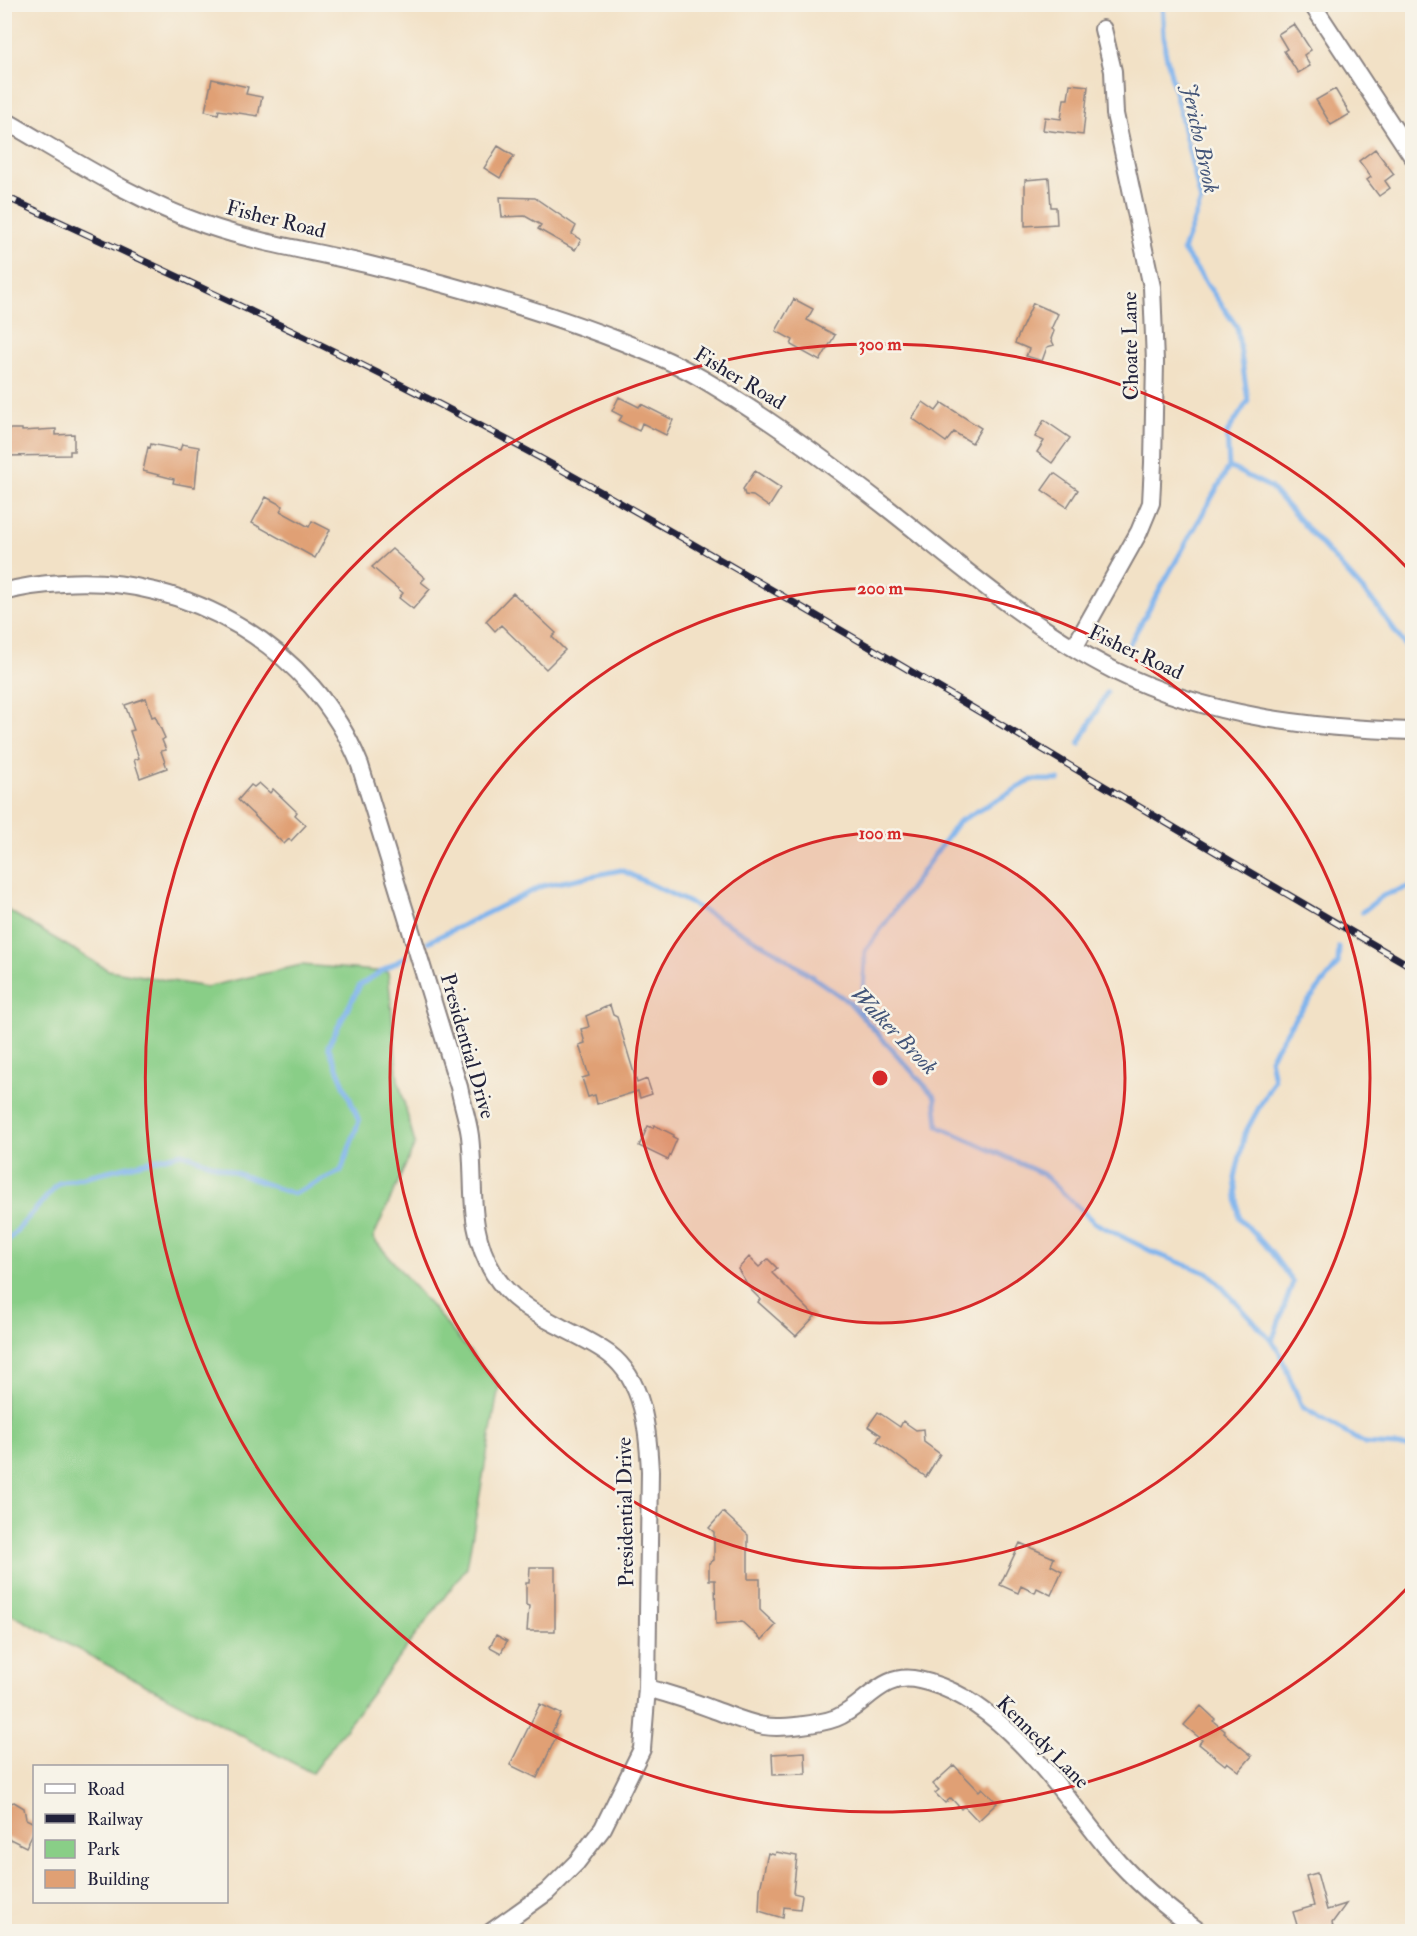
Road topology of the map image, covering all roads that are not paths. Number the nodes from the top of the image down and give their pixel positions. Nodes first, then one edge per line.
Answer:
1 (1312, 4) edge
2 (1103, 29) dead end
3 (4, 120) edge
4 (1413, 156) edge
5 (4, 592) edge
6 (1074, 648) junction
7 (1413, 731) edge
8 (647, 1688) junction
9 (491, 1932) edge
10 (1200, 1932) edge

1 - 4 street
2 - 6 street, Choate Lane
3 - 6 street, Fisher Road
5 - 8 street, Presidential Drive
6 - 7 street, Fisher Road
8 - 9 street, Presidential Drive
8 - 10 street, Kennedy Lane

